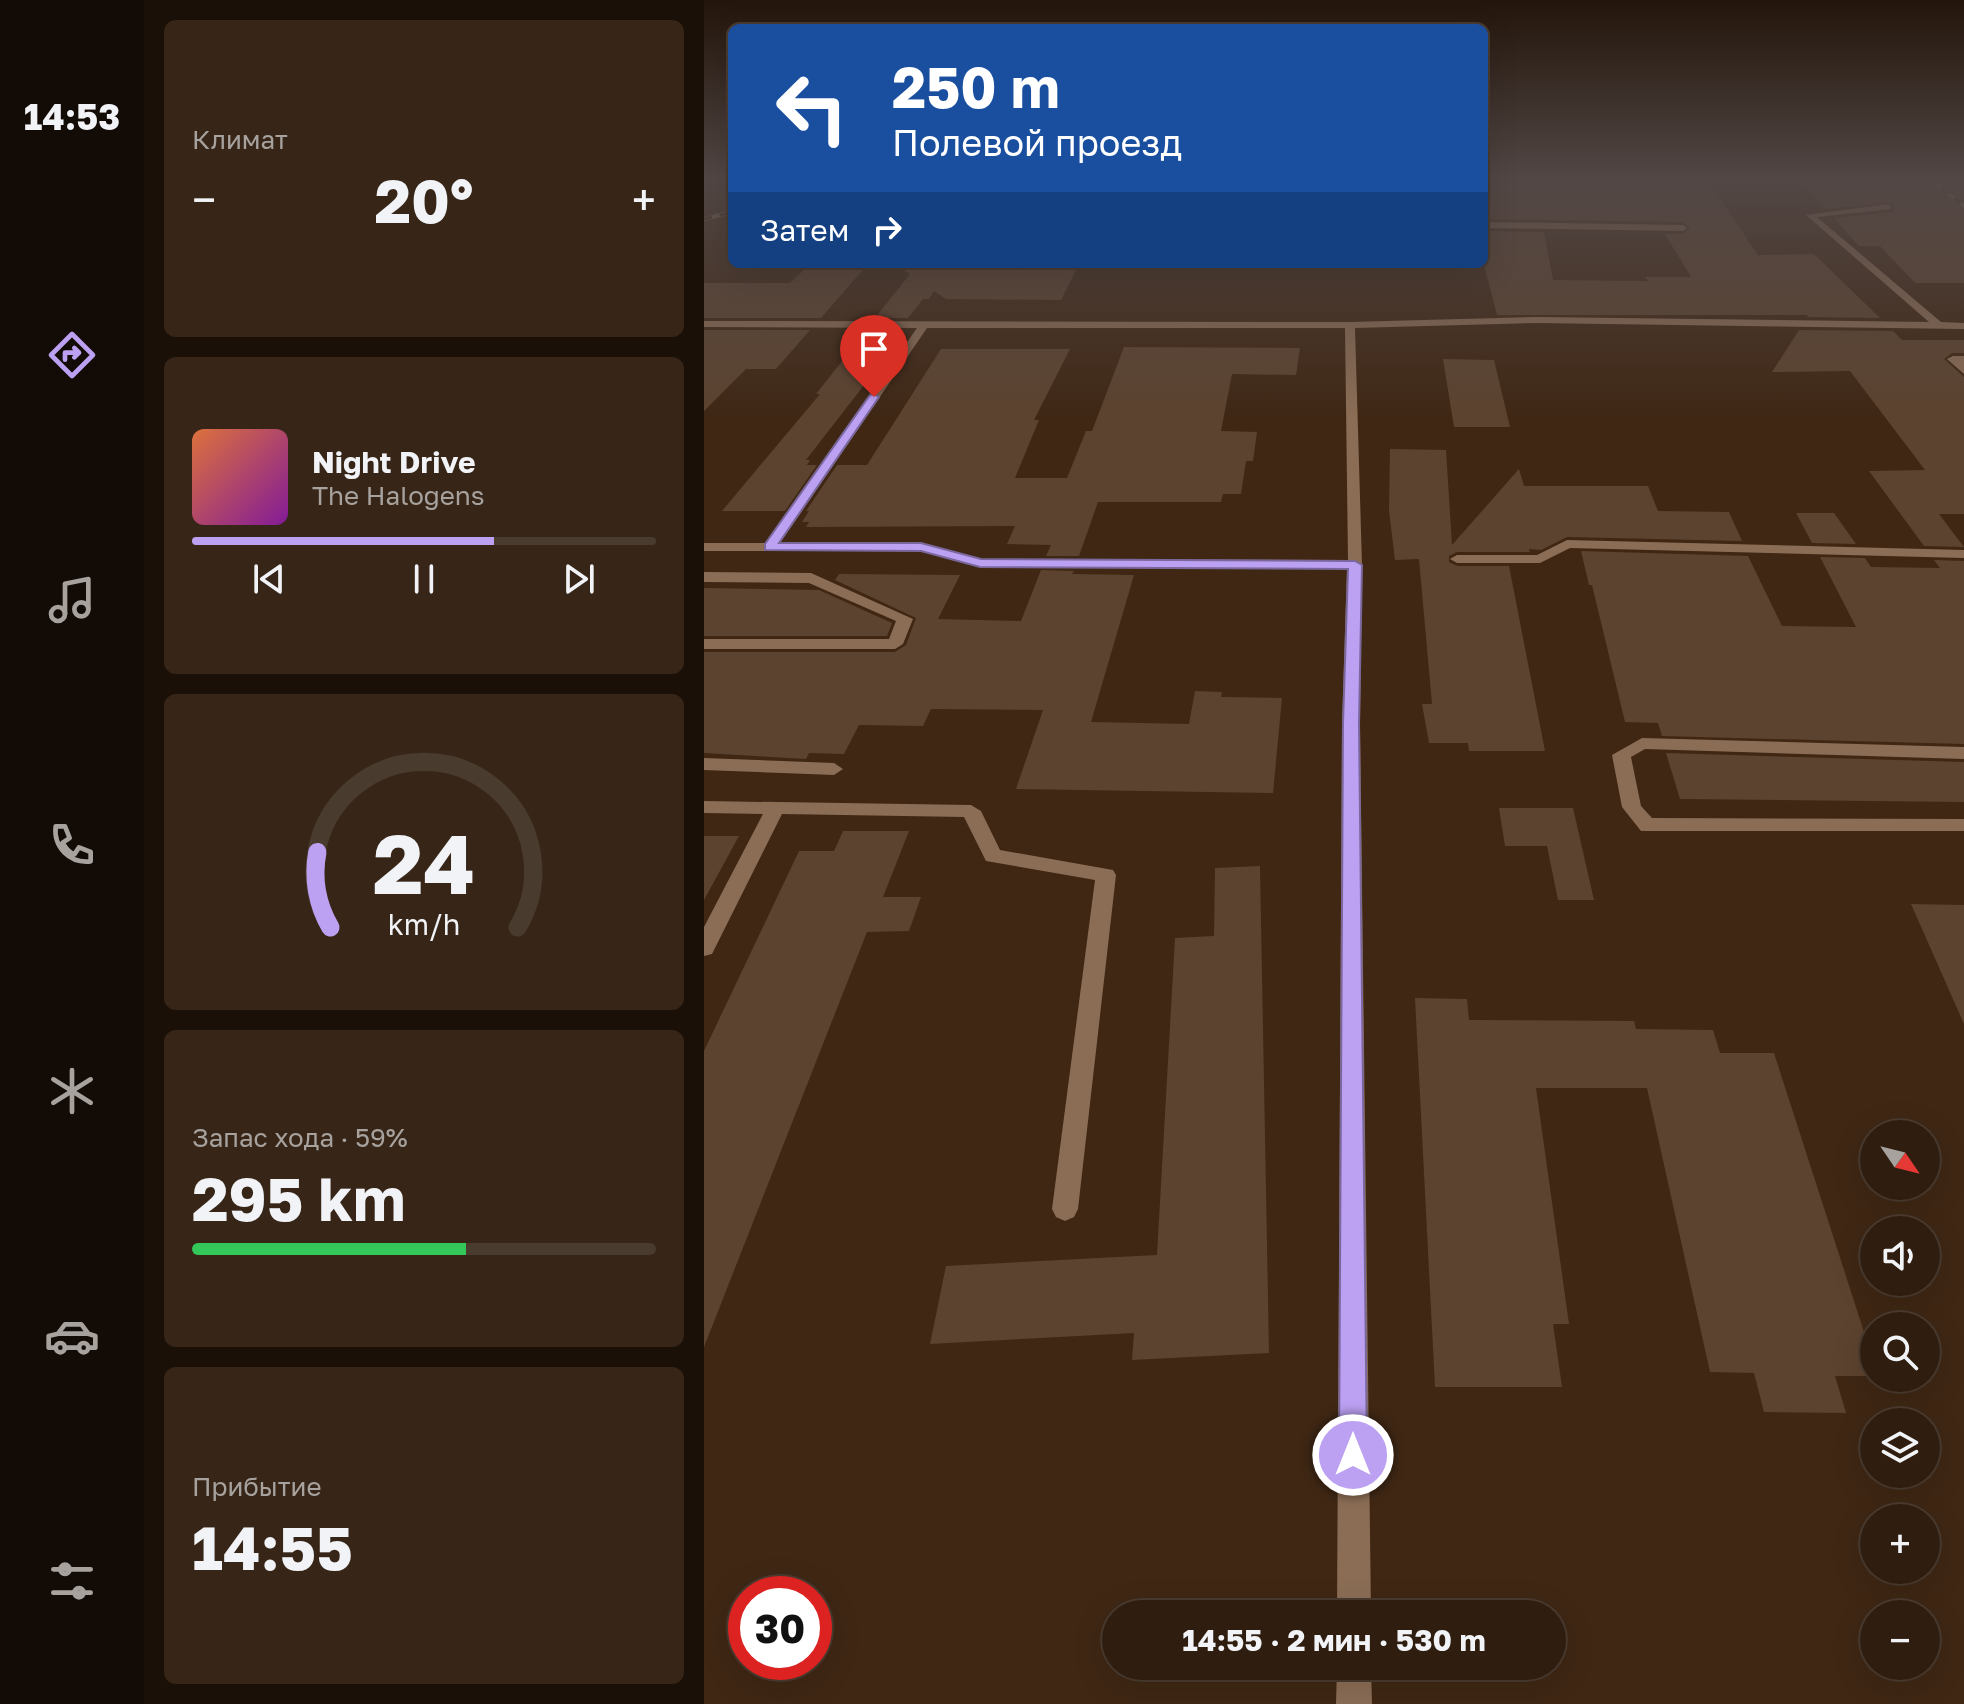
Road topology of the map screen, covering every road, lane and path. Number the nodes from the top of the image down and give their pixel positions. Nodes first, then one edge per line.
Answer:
1 (1861, 259) edge
2 (926, 322) junction
3 (704, 324) edge
4 (1350, 325) junction
5 (1938, 325) junction
6 (1964, 326) edge
7 (1964, 359) edge
8 (1964, 371) edge
9 (704, 547) edge
10 (770, 547) junction
11 (1964, 554) edge
12 (1457, 559) dead end
13 (1355, 565) junction
14 (704, 577) edge
15 (704, 644) edge
16 (1964, 753) edge
17 (704, 764) edge
18 (834, 769) dead end
19 (704, 807) edge
20 (776, 807) junction
21 (1964, 825) edge
22 (704, 948) edge
23 (1065, 1209) dead end
24 (1354, 1600) edge
25 (1354, 1680) edge
26 (1354, 1704) edge

1 - 5 street
2 - 3 street
2 - 4 street
2 - 10 street
4 - 5 street
4 - 13 street
5 - 6 street
7 - 8 street
9 - 10 street
10 - 13 street
11 - 12 street
13 - 24 street
14 - 15 street
16 - 21 street
17 - 18 street
19 - 20 street
20 - 22 street
20 - 23 street
25 - 26 street

